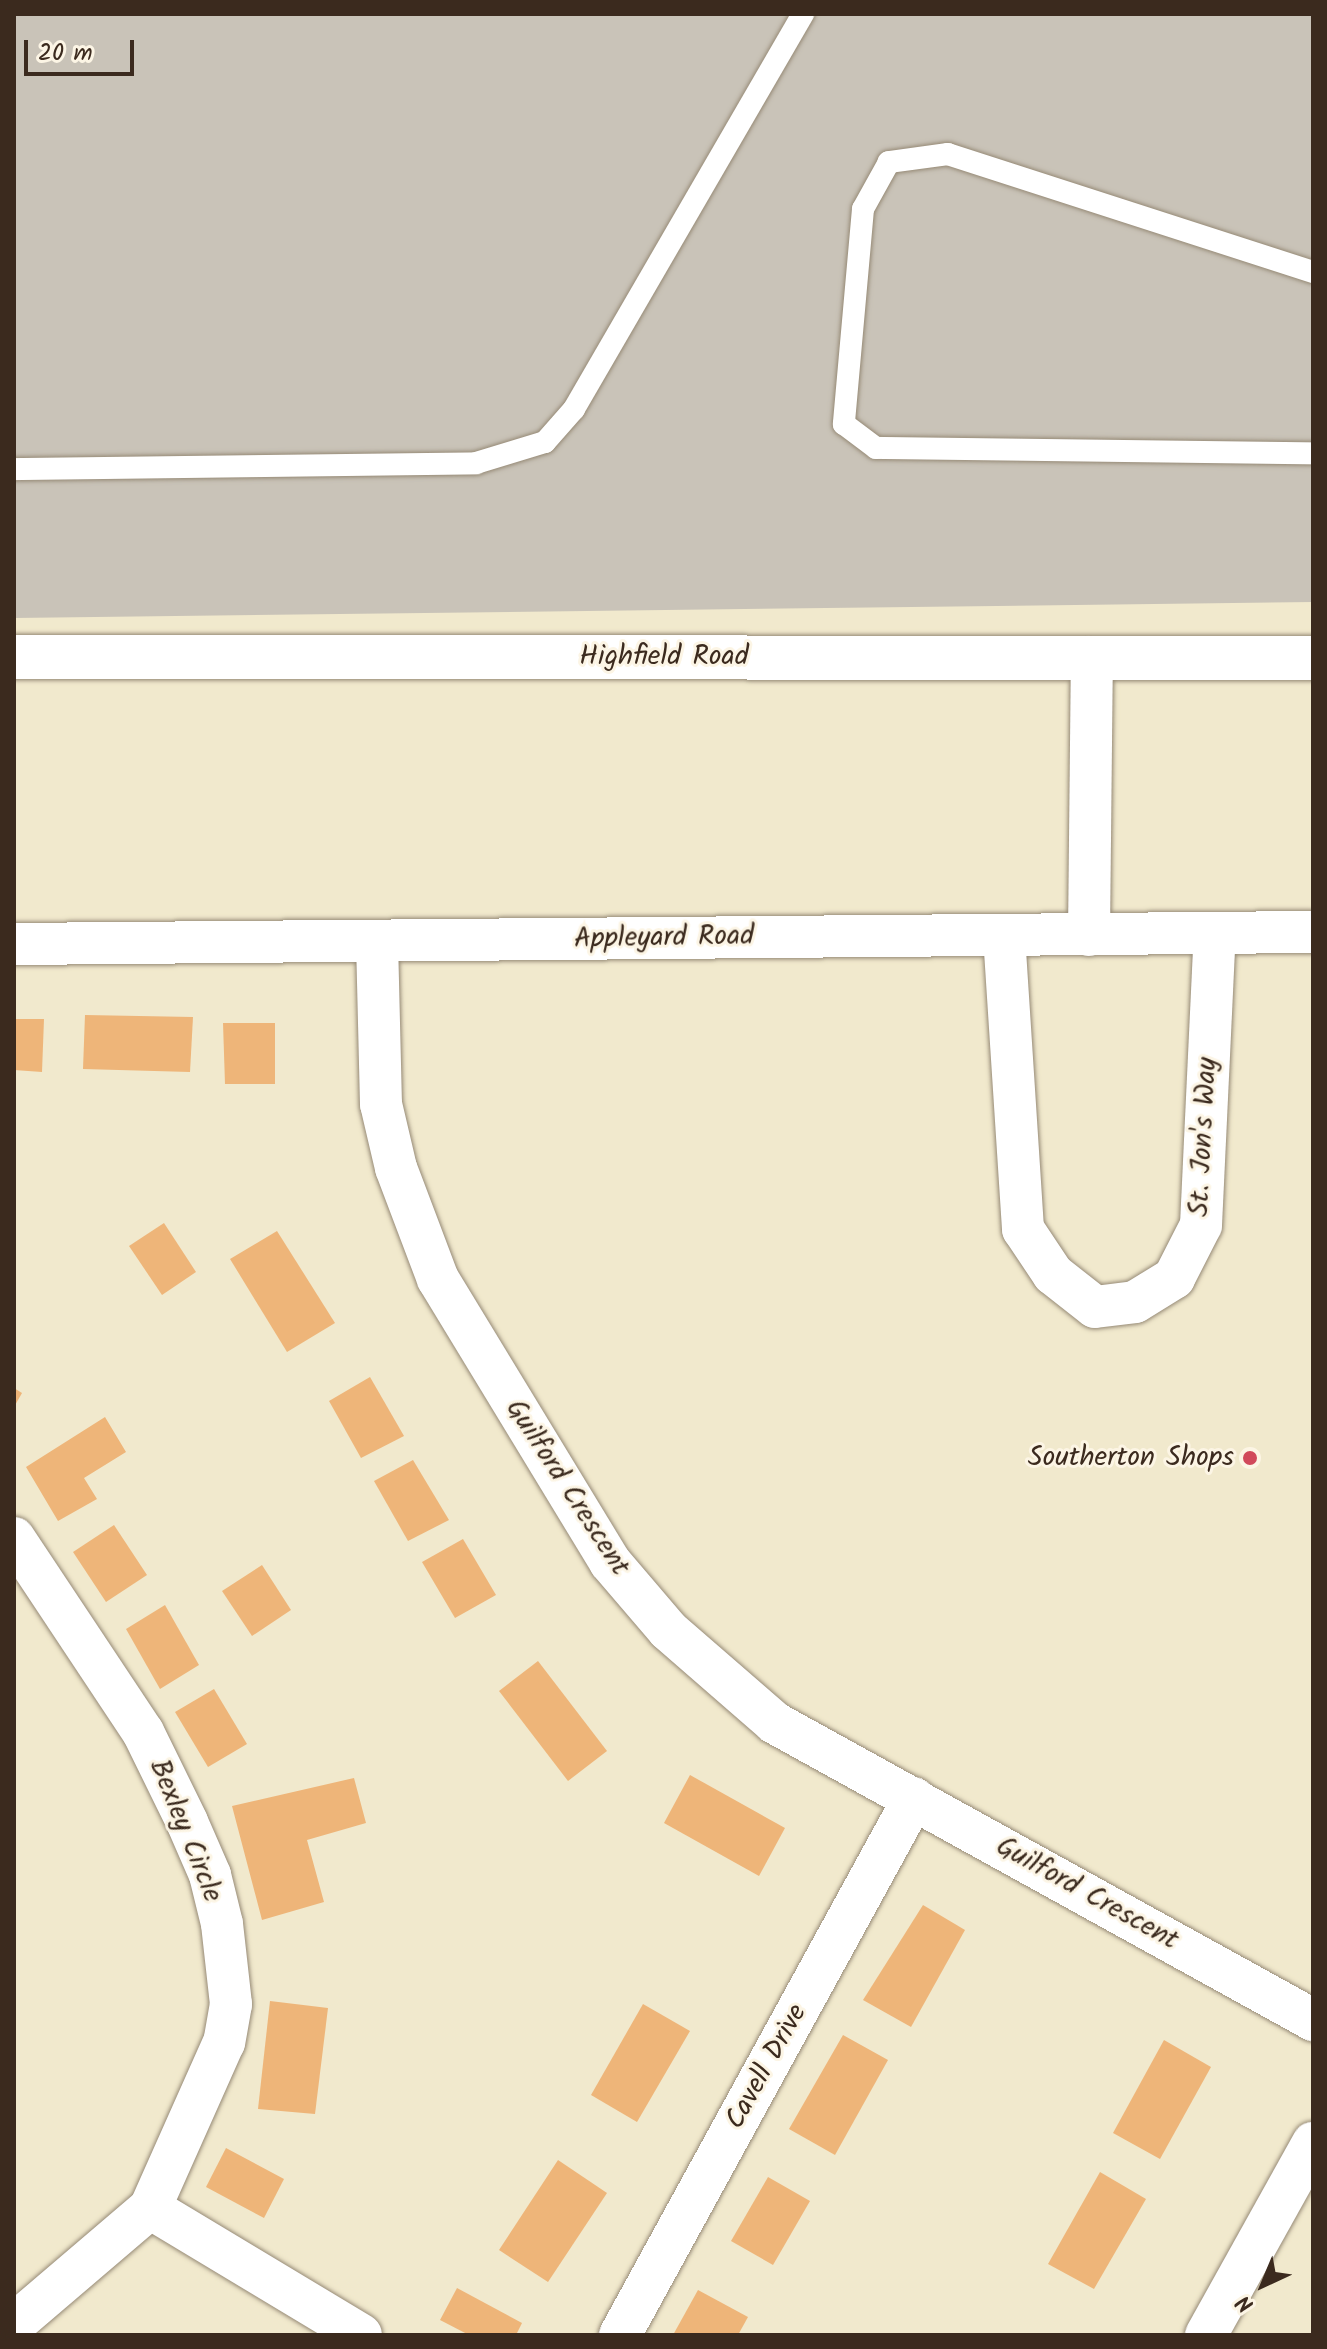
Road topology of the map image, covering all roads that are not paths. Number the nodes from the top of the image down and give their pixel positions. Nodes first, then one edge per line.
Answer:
1 (803, 14) edge
2 (1313, 272) edge
3 (1313, 453) edge
4 (14, 469) edge
5 (14, 657) edge
6 (1092, 657) junction
7 (1313, 658) edge
8 (1313, 932) edge
9 (1215, 933) junction
10 (1004, 935) junction
11 (1089, 935) junction
12 (377, 941) junction
13 (14, 944) edge
14 (14, 1538) edge
15 (914, 1798) junction
16 (1313, 2020) edge
17 (1313, 2143) edge
18 (150, 2208) junction
19 (14, 2324) edge
20 (361, 2335) edge
21 (620, 2335) edge
22 (1206, 2335) edge

1 - 4 lane
2 - 3 lane
5 - 6 street, Highfield Road
6 - 7 street, Highfield Road
6 - 11 street
8 - 9 street, Appleyard Road
9 - 10 street, St. Jon's Way
9 - 11 street, Appleyard Road
10 - 11 street, Appleyard Road
10 - 12 street, Appleyard Road
12 - 13 street, Appleyard Road
12 - 15 street, Guilford Crescent
14 - 18 street, Bexley Circle
15 - 16 street, Guilford Crescent
15 - 21 street, Cavell Drive
17 - 22 street
18 - 19 street, Bexley Circle
18 - 20 street

